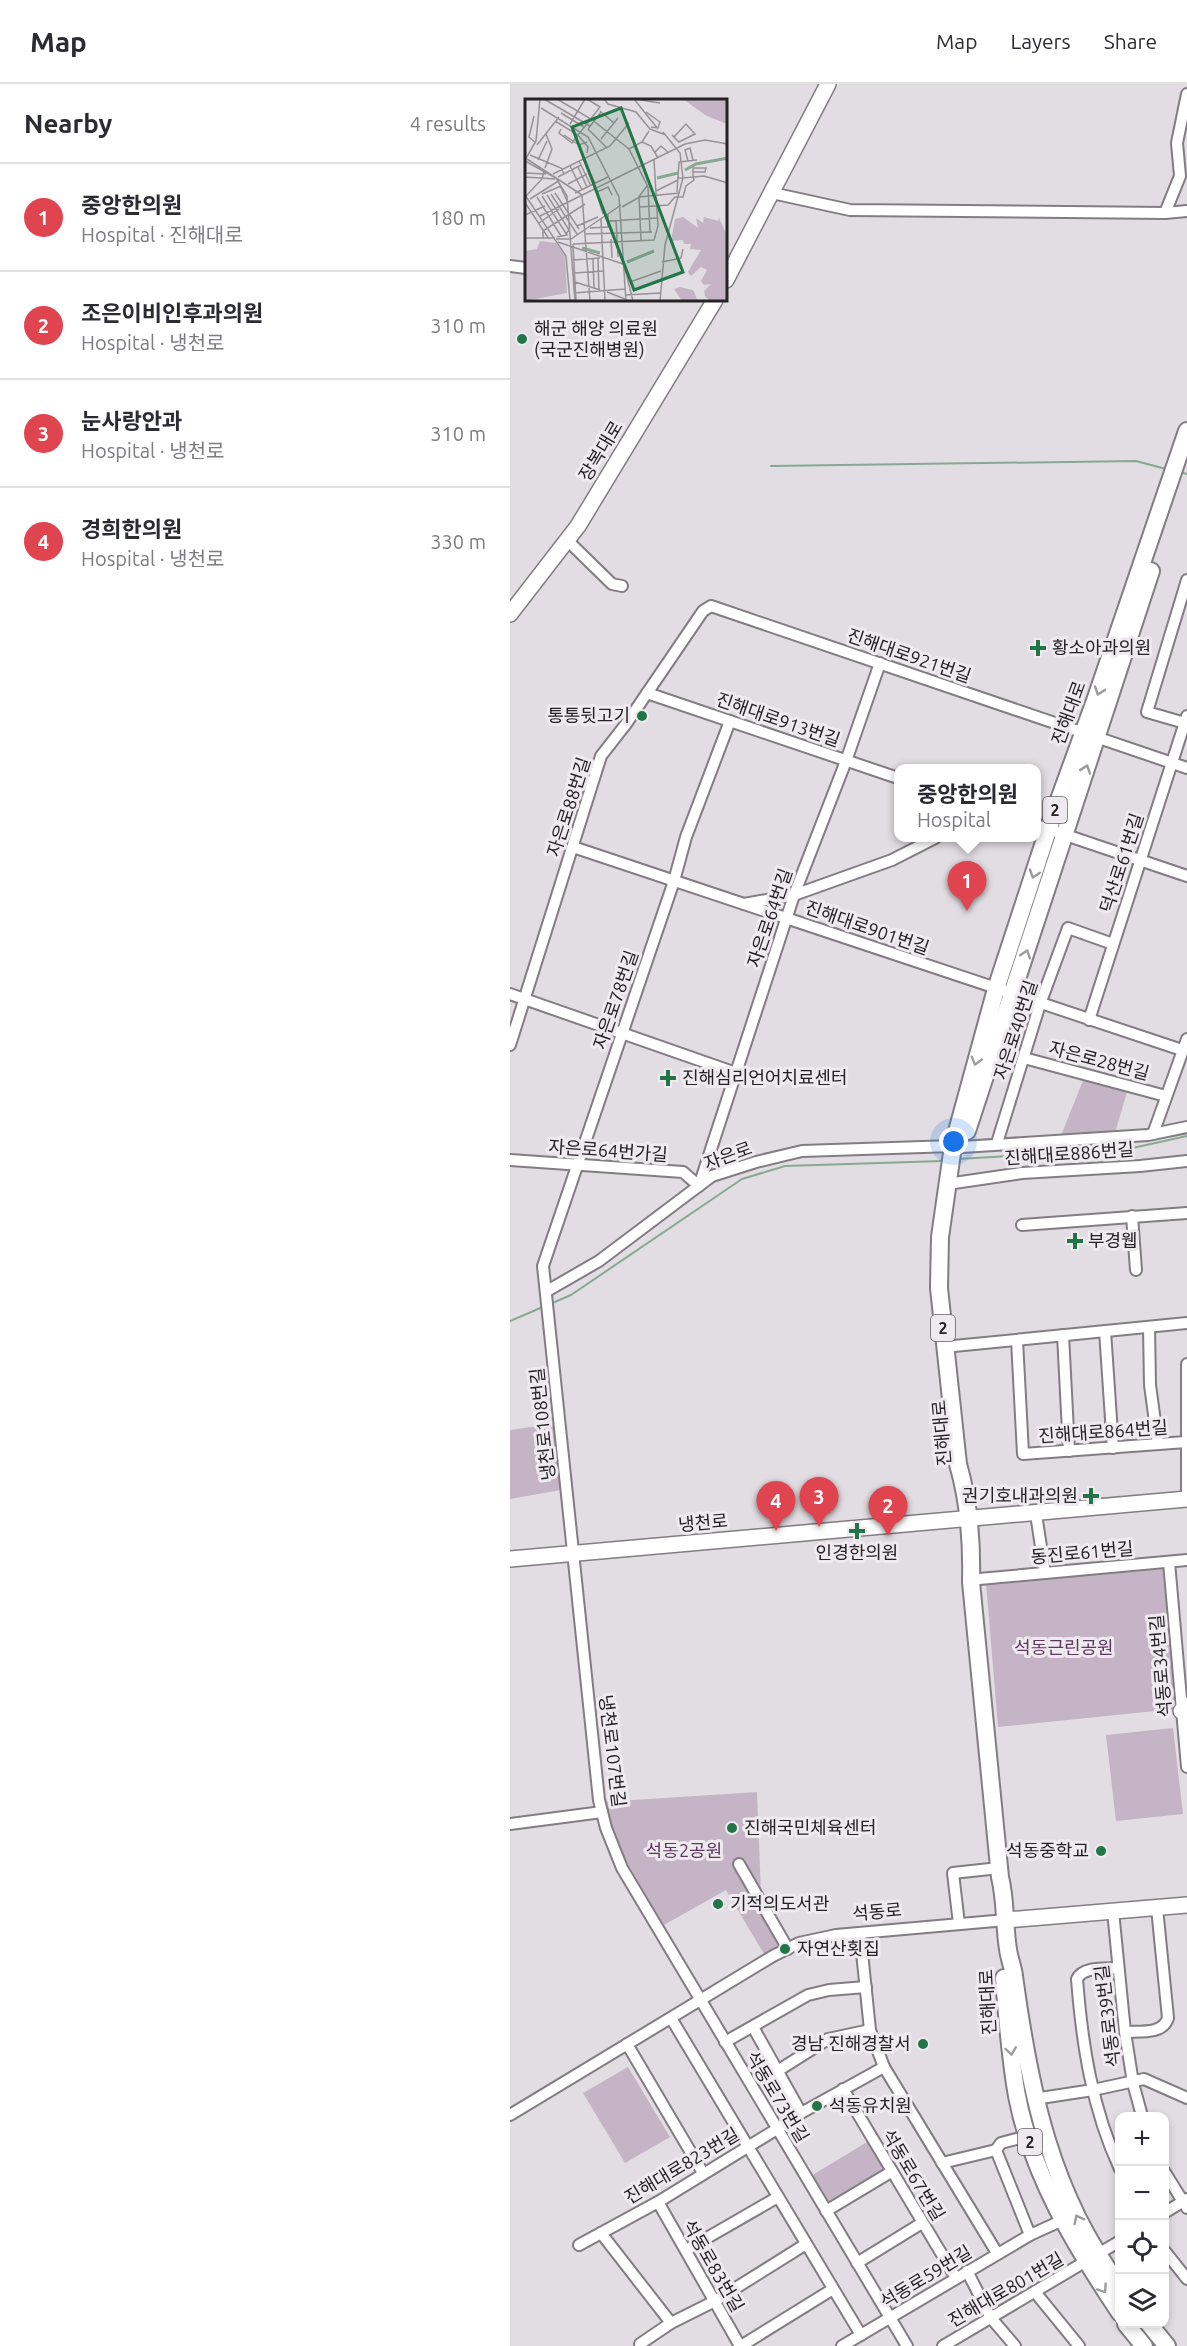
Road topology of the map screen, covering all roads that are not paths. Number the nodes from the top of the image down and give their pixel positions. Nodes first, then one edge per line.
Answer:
1 (828, 84) edge
2 (1187, 94) edge
3 (772, 194) junction
4 (1187, 211) edge
5 (1165, 213) junction
6 (510, 266) edge
7 (525, 268) edge
8 (728, 276) edge
9 (714, 302) edge
10 (1187, 431) edge
11 (1178, 468) edge
12 (567, 540) junction
13 (1187, 580) edge
14 (622, 586) dead end
15 (711, 606) joint
16 (510, 614) edge
17 (880, 663) junction
18 (647, 693) junction
19 (1186, 720) edge
20 (730, 721) junction
21 (1090, 734) junction
22 (846, 761) junction
23 (1172, 763) junction
24 (1187, 768) edge
25 (894, 777) edge
26 (1049, 830) edge
27 (926, 842) edge
28 (573, 847) junction
29 (1140, 861) junction
30 (1187, 876) edge
31 (674, 881) junction
32 (794, 895) junction
33 (742, 904) junction
34 (786, 918) junction
35 (1113, 944) junction
36 (996, 989) junction
37 (510, 994) edge
38 (1013, 995) junction
39 (525, 999) junction
40 (1040, 1004) junction
41 (1089, 1020) junction
42 (622, 1033) junction
43 (1187, 1038) edge
44 (510, 1045) edge
45 (1182, 1050) junction
46 (1024, 1058) junction
47 (736, 1073) junction
48 (1166, 1096) junction
49 (1187, 1128) edge
50 (1153, 1134) junction
51 (997, 1143) junction
52 (957, 1148) junction
53 (510, 1161) edge
54 (1187, 1161) edge
55 (577, 1166) junction
56 (953, 1174) junction
57 (699, 1186) junction
58 (1187, 1212) edge
59 (1132, 1216) junction
60 (1022, 1225) dead end
61 (1136, 1270) dead end
62 (547, 1291) junction
63 (1187, 1323) edge
64 (1149, 1327) junction
65 (1105, 1331) junction
66 (1063, 1335) junction
67 (1017, 1340) junction
68 (954, 1346) junction
69 (1187, 1364) edge
70 (1186, 1442) edge
71 (1158, 1444) junction
72 (1113, 1448) junction
73 (1069, 1451) junction
74 (964, 1486) junction
75 (1187, 1499) edge
76 (1036, 1514) junction
77 (968, 1520) junction
78 (573, 1554) junction
79 (972, 1555) junction
80 (510, 1559) edge
81 (1187, 1560) edge
82 (1169, 1562) junction
83 (1045, 1573) junction
84 (979, 1579) junction
85 (1184, 1708) edge
86 (1187, 1767) edge
87 (602, 1812) junction
88 (510, 1824) edge
89 (739, 1864) dead end
90 (999, 1868) junction
91 (1005, 1896) junction
92 (1187, 1905) edge
93 (1157, 1908) junction
94 (1113, 1911) junction
95 (1006, 1920) junction
96 (959, 1924) junction
97 (860, 1932) junction
98 (788, 1948) junction
99 (1008, 1951) junction
100 (1118, 1968) junction
101 (866, 1988) junction
102 (699, 2000) junction
103 (670, 2018) junction
104 (753, 2028) junction
105 (870, 2030) junction
106 (1125, 2032) junction
107 (725, 2042) junction
108 (627, 2044) junction
109 (884, 2067) junction
110 (778, 2070) junction
111 (1133, 2083) junction
112 (843, 2089) junction
113 (1093, 2090) junction
114 (1187, 2097) edge
115 (1034, 2099) junction
116 (1141, 2112) edge
117 (801, 2113) junction
118 (510, 2115) edge
119 (777, 2129) junction
120 (1028, 2136) junction
121 (748, 2146) junction
122 (996, 2150) junction
123 (942, 2163) junction
124 (1118, 2166) edge
125 (891, 2172) junction
126 (703, 2174) junction
127 (1169, 2178) edge
128 (778, 2197) junction
129 (658, 2202) junction
130 (1186, 2203) edge
131 (1169, 2210) edge
132 (826, 2211) junction
133 (1063, 2220) junction
134 (922, 2223) junction
135 (601, 2233) junction
136 (1030, 2235) junction
137 (806, 2244) junction
138 (1115, 2244) edge
139 (579, 2245) dead end
140 (686, 2250) junction
141 (997, 2253) junction
142 (1169, 2256) edge
143 (1092, 2259) junction
144 (857, 2263) junction
145 (967, 2271) junction
146 (956, 2278) junction
147 (1187, 2279) edge
148 (1115, 2282) edge
149 (833, 2289) junction
150 (1035, 2292) junction
151 (715, 2301) junction
152 (1115, 2305) edge
153 (890, 2318) junction
154 (992, 2318) junction
155 (671, 2323) junction
156 (1129, 2328) edge
157 (1152, 2328) edge
158 (861, 2335) junction
159 (640, 2344) dead end
160 (741, 2346) edge
161 (842, 2346) edge
162 (907, 2346) edge
163 (943, 2346) edge
164 (1014, 2346) edge
165 (1079, 2346) edge
166 (1144, 2346) edge
167 (1167, 2346) edge

1 - 3 street
2 - 5 street
3 - 5 street
3 - 8 street
4 - 5 street
6 - 7 street
9 - 12 street, 장복대로
10 - 11 main road, 진해대로 / 2
11 - 21 main road, 진해대로 / 2
12 - 14 street
12 - 16 street, 장복대로
13 - 19 street
15 - 17 street, 진해대로921번길
15 - 18 street, 자은로88번길
17 - 21 street, 진해대로921번길
17 - 22 street, 자은로64번길
18 - 20 street, 진해대로913번길
18 - 28 street, 자은로88번길
19 - 23 street, 덕산로61번길
20 - 22 street, 진해대로913번길
20 - 31 street, 자은로78번길
21 - 23 street, 진해대로921번길
21 - 26 main road, 진해대로 / 2
22 - 25 street, 진해대로913번길
22 - 32 street, 자은로64번길
23 - 24 street, 진해대로921번길
23 - 29 street, 덕산로61번길
26 - 29 street
26 -> 36 main road, 진해대로 / 2
38 -> 26 main road, 진해대로 / 2
27 - 32 street
28 - 31 street, 진해대로901번길
28 - 39 street, 자은로88번길
29 - 30 street
29 - 35 street, 덕산로61번길
31 - 33 street, 진해대로901번길
31 - 42 street, 자은로78번길
32 - 33 street
32 - 34 street, 자은로64번길
33 - 34 street, 진해대로901번길
34 - 36 street, 진해대로901번길
34 - 47 street, 자은로64번길
35 - 40 street, 자은로40번길
35 - 41 street, 덕산로61번길
36 - 38 street, 진해대로901번길
36 -> 52 main road, 진해대로 / 2
37 - 39 street
38 - 40 street, 진해대로901번길
38 - 52 main road, 진해대로 / 2
39 - 42 street
39 - 44 street, 자은로88번길
40 - 41 street, 진해대로901번길
40 - 46 street, 자은로40번길
41 - 45 street, 진해대로901번길
42 - 47 street
42 - 55 street, 자은로78번길
43 - 45 street, 자은로28번길
45 - 48 street, 자은로28번길
46 - 48 street, 자은로28번길
46 - 51 street, 자은로40번길
47 - 57 street, 자은로64번길
48 - 50 street, 자은로28번길
49 - 50 street, 자은로
50 - 51 street, 자은로
51 - 52 street, 자은로
52 - 56 main road, 2
52 - 57 street, 자은로
53 - 55 street, 자은로64번가길
54 - 56 street, 진해대로886번길
55 - 57 street, 자은로64번가길
55 - 62 street, 자은로78번길
56 - 68 main road, 진해대로 / 2
56 - 74 main road, 진해대로 / 2
57 - 62 street, 자은로
58 - 59 street
59 - 60 street
59 - 61 street
62 - 78 street, 냉천로108번길
63 - 64 street
64 - 65 street
64 - 71 street
65 - 66 street
65 - 72 street
66 - 67 street
66 - 73 street
67 - 68 street
67 - 73 street, 진해대로864번길
68 - 74 main road, 진해대로 / 2
69 - 70 street
70 - 71 street, 진해대로864번길
70 - 75 street
71 - 72 street, 진해대로864번길
72 - 73 street, 진해대로864번길
74 - 77 main road, 2
75 - 76 street, 냉천로
76 - 77 street, 냉천로
76 - 83 street
77 - 78 street, 냉천로
77 - 79 main road, 2
78 - 80 street, 냉천로
78 - 87 street, 냉천로107번길
79 - 84 main road, 2
79 - 90 main road, 2
81 - 82 street, 동진로61번길
82 - 83 street, 동진로61번길
82 - 85 street, 석동로34번길
83 - 84 street, 동진로61번길
84 - 91 main road, 2
85 - 86 street, 석동로34번길
87 - 88 street
87 - 102 street, 냉천로107번길
89 - 98 street
90 - 91 main road, 2
90 - 96 street
91 - 95 main road, 2
92 - 93 street, 석동로
93 - 94 street, 석동로
93 - 106 street
94 - 95 street, 석동로
94 - 100 street, 석동로39번길
95 - 96 street, 석동로
95 - 99 main road, 2
96 - 97 street, 석동로
97 - 98 street, 석동로
97 - 101 street, 석동로59번길
98 - 102 street, 석동로
99 - 115 main road, 진해대로 / 2
99 -> 120 main road, 진해대로 / 2
100 - 106 street, 석동로39번길
100 - 113 street
101 - 104 street
101 - 105 street, 석동로59번길
102 - 103 street, 석동로
102 - 107 street, 석동로73번길
103 - 108 street, 석동로
103 - 121 street
104 - 107 street
104 - 110 street
105 - 109 street, 석동로59번길
105 - 110 street
106 - 111 street, 석동로39번길
107 - 119 street, 석동로73번길
108 - 118 street, 석동로
108 - 126 street
109 - 112 street, 진해대로823번길
109 - 123 street, 석동로59번길
110 - 117 street
111 - 113 street
111 - 114 street
111 - 116 street, 석동로39번길
112 - 117 street, 진해대로823번길
112 - 125 street, 석동로67번길
113 - 115 street
113 - 124 street
143 -> 115 main road, 진해대로 / 2
117 - 119 street, 진해대로823번길
119 - 121 street, 진해대로823번길
119 - 132 street, 석동로73번길
120 - 122 street
120 - 133 main road, 진해대로 / 2
121 - 126 street, 진해대로823번길
121 - 128 street
122 - 123 street
122 - 136 street
123 - 141 street, 석동로59번길
125 - 132 street
125 - 134 street, 석동로67번길
126 - 129 street, 진해대로823번길
127 - 130 street
128 - 137 street
128 - 140 street
129 - 135 street, 진해대로823번길
129 - 140 street, 석동로83번길
130 - 131 street
132 - 144 street, 석동로73번길
133 - 136 street
133 - 143 main road, 진해대로 / 2
134 - 144 street
134 - 146 street, 석동로67번길
135 - 139 street, 진해대로823번길
135 - 155 street
136 - 141 street
137 - 149 street
137 - 151 street
138 - 143 street, 진해대로801번길
140 - 151 street, 석동로83번길
141 - 145 street, 석동로59번길
142 - 147 street
143 - 148 main road, 진해대로 / 2
143 - 150 street, 진해대로801번길
143 -> 152 main road, 진해대로 / 2
144 - 153 street, 석동로73번길
145 - 146 street, 석동로59번길
145 - 154 street
146 - 153 street, 석동로59번길
149 - 158 street
149 - 160 street
150 - 154 street, 진해대로801번길
150 - 165 street
151 - 155 street
151 - 160 street, 석동로83번길
153 - 158 street, 석동로59번길
153 - 162 street, 석동로73번길
154 - 163 street, 진해대로801번길
154 - 164 street
155 - 159 street
156 - 166 main road
157 - 167 main road
158 - 161 street, 석동로59번길

